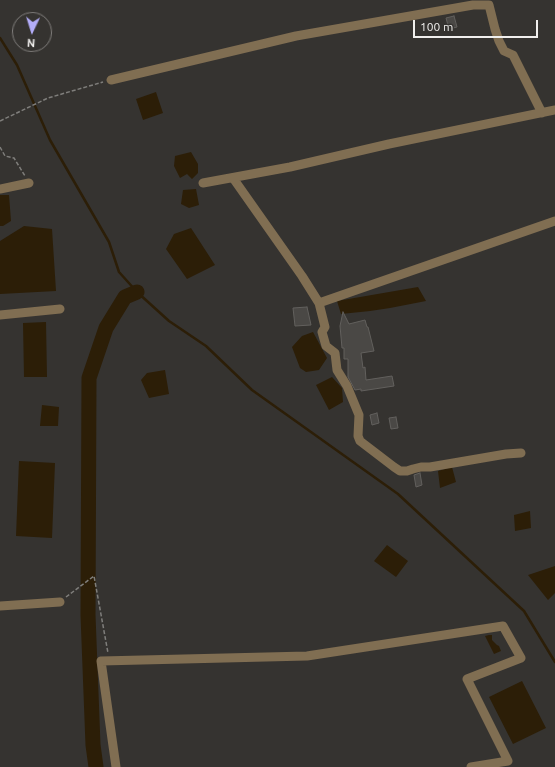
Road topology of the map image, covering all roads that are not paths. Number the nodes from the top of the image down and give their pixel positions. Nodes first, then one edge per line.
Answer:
1 (472, 2) edge
2 (111, 80) road end
3 (555, 110) edge
4 (542, 113) junction
5 (233, 178) junction
6 (29, 183) road end
7 (203, 183) dead end
8 (0, 189) edge
9 (555, 221) edge
10 (320, 303) junction
11 (60, 309) dead end
12 (0, 314) edge
13 (521, 453) dead end
14 (60, 602) road end
15 (0, 606) edge
16 (116, 767) edge
17 (471, 767) edge

1 - 2 street
1 - 4 street
3 - 4 street
4 - 5 street
5 - 7 street
5 - 10 street
6 - 8 street
9 - 10 street
10 - 13 street
11 - 12 street
14 - 15 street
16 - 17 street

